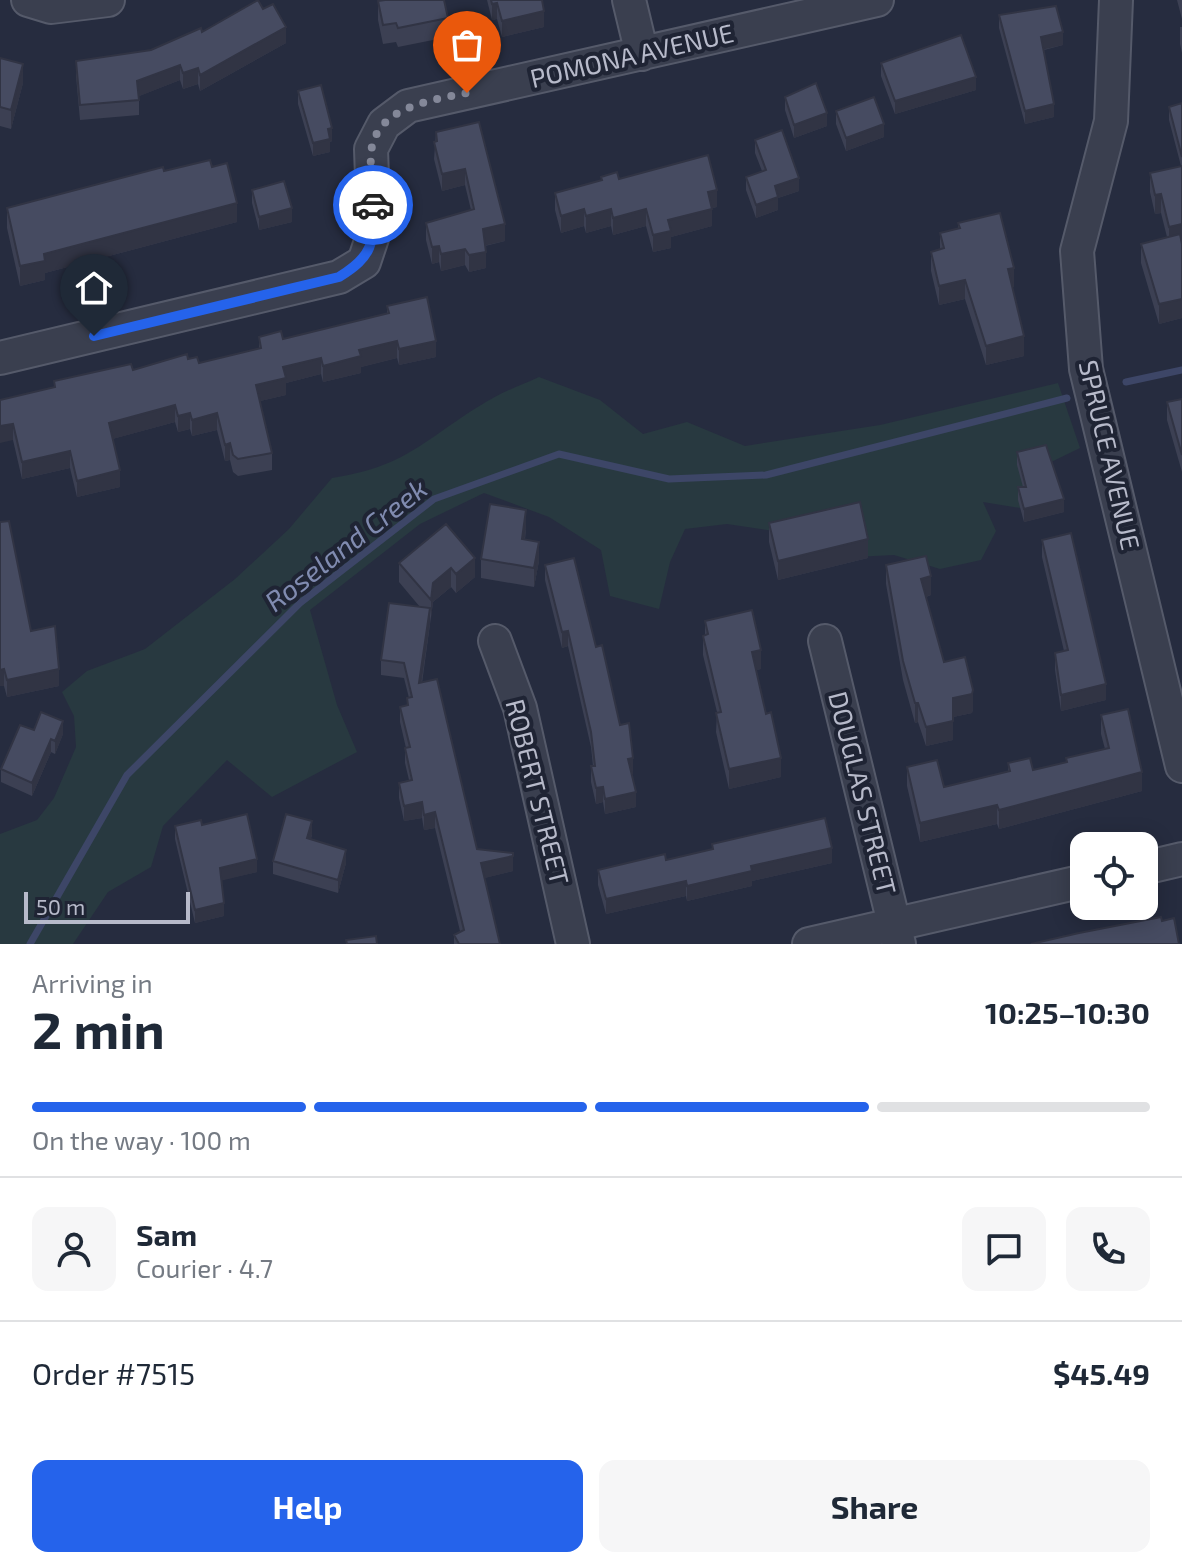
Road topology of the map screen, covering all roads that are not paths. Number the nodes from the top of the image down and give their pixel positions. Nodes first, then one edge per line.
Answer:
1 (28, 0) edge
2 (108, 0) edge
3 (629, 0) edge
4 (877, 0) edge
5 (1116, 0) edge
6 (642, 54) junction
7 (0, 358) edge
8 (495, 641) dead end
9 (825, 641) dead end
10 (1182, 766) edge
11 (1182, 859) edge
12 (1158, 865) edge
13 (1070, 885) edge
14 (898, 934) edge
15 (573, 944) edge
16 (809, 944) edge

1 - 2 street
3 - 6 street
4 - 6 street, POMONA AVENUE
5 - 10 street, SPRUCE AVENUE
6 - 7 street, POMONA AVENUE
8 - 15 street, ROBERT STREET
9 - 14 street, DOUGLAS STREET
11 - 12 street
13 - 14 street
14 - 16 street

